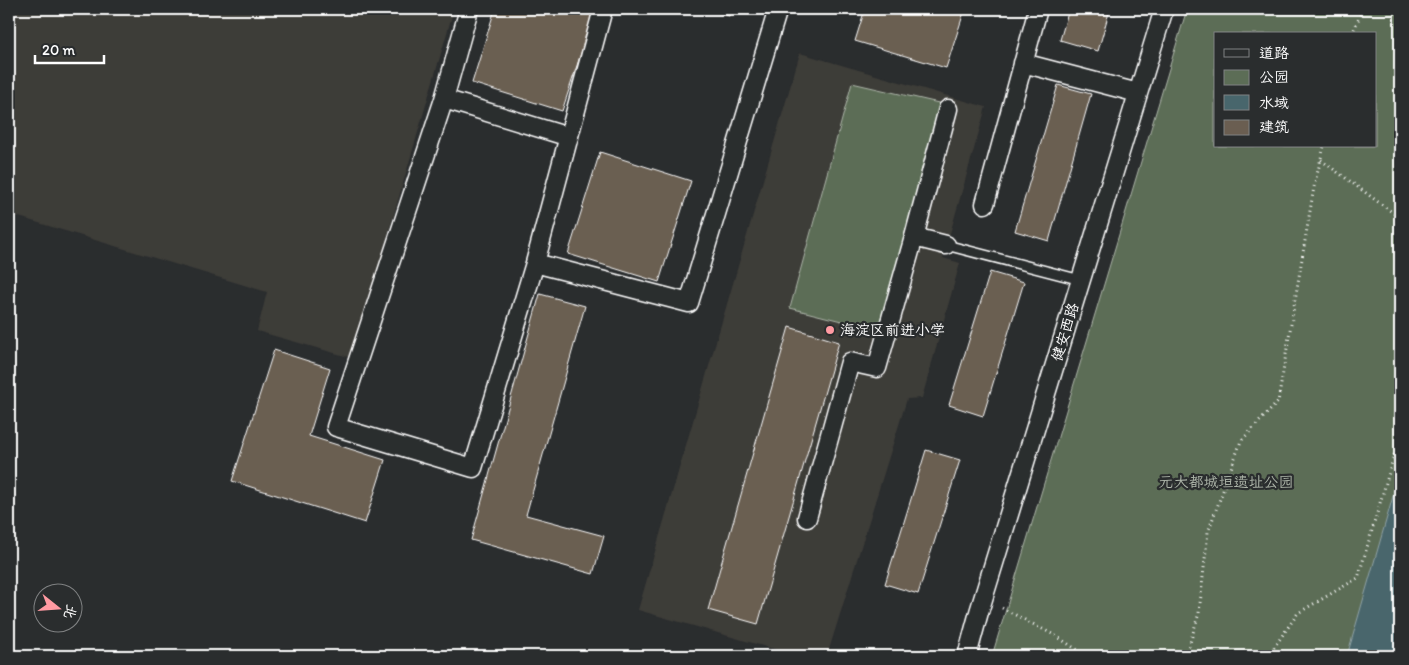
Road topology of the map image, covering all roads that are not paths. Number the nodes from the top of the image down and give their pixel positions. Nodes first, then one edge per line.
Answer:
1 (469, 9) edge
2 (603, 9) edge
3 (778, 9) edge
4 (1038, 9) edge
5 (1164, 9) edge
6 (1023, 63) junction
7 (1138, 93) junction
8 (444, 99) junction
9 (948, 109) dead end
10 (569, 137) junction
11 (985, 204) dead end
12 (914, 237) junction
13 (946, 245) joint
14 (535, 263) junction
15 (1081, 280) junction
16 (807, 518) dead end
17 (967, 656) edge

1 - 8 street
2 - 10 street
3 - 14 street
4 - 6 street
5 - 7 street, 健安西路
6 - 7 street
6 - 11 street
7 - 15 street, 健安西路
8 - 10 street
8 - 14 street
9 - 12 street
10 - 14 street
12 - 13 street
12 - 16 street
13 - 15 lane
15 - 17 street, 健安西路

